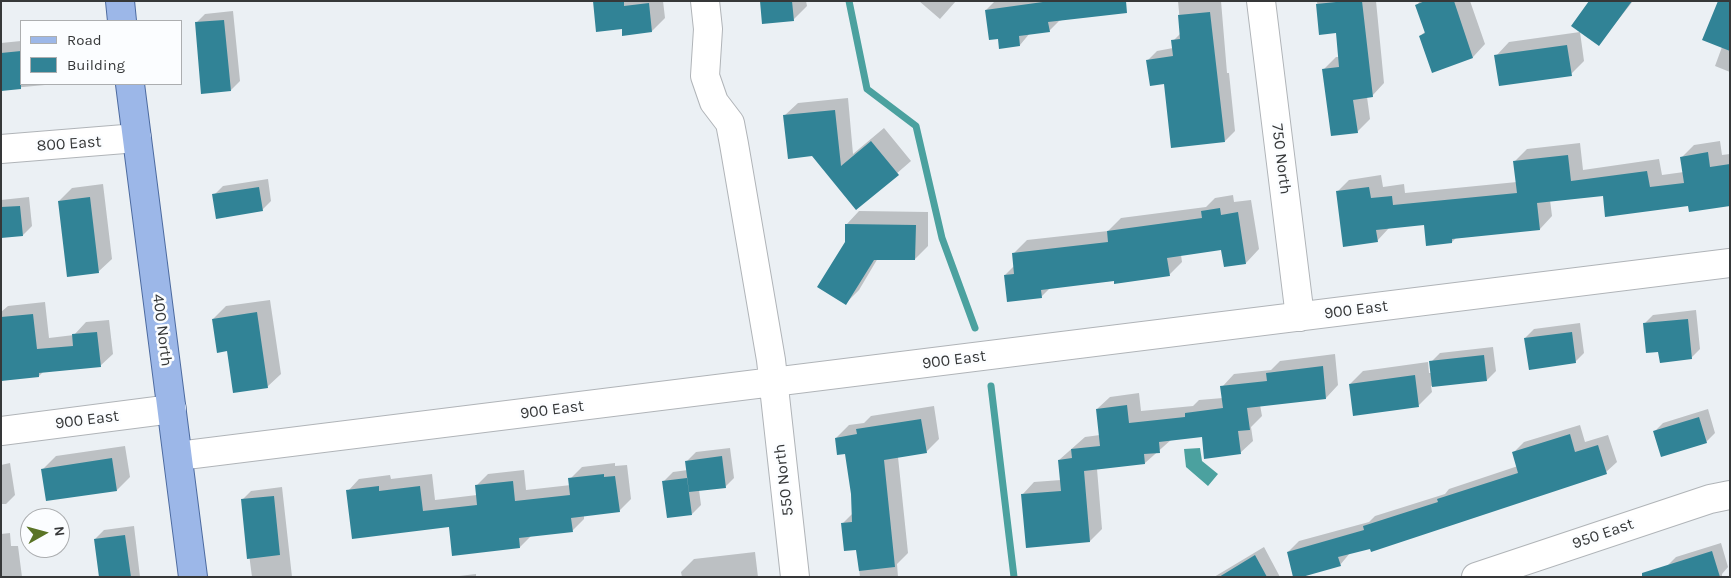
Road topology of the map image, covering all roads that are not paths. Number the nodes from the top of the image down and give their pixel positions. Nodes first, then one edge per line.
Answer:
1 (120, 1) edge
2 (705, 1) edge
3 (1261, 1) edge
4 (122, 20) edge
5 (130, 85) edge
6 (137, 138) junction
7 (1, 149) edge
8 (1730, 263) edge
9 (1300, 317) junction
10 (772, 383) junction
11 (172, 409) junction
12 (1, 431) edge
13 (178, 456) junction
14 (1730, 495) edge
15 (193, 577) edge
16 (795, 577) edge
17 (1476, 577) edge

1 - 4 main road
2 - 10 street, 550 North
3 - 9 street, 750 North
5 - 6 main road, 400 North
6 - 7 street, 800 East
6 - 11 main road, 400 North
8 - 9 street, 900 East
9 - 10 street, 900 East
10 - 13 street, 900 East
10 - 16 street, 550 North
11 - 12 street, 900 East
11 - 13 main road, 400 North
13 - 15 main road, 400 North
14 - 17 street, 950 East

